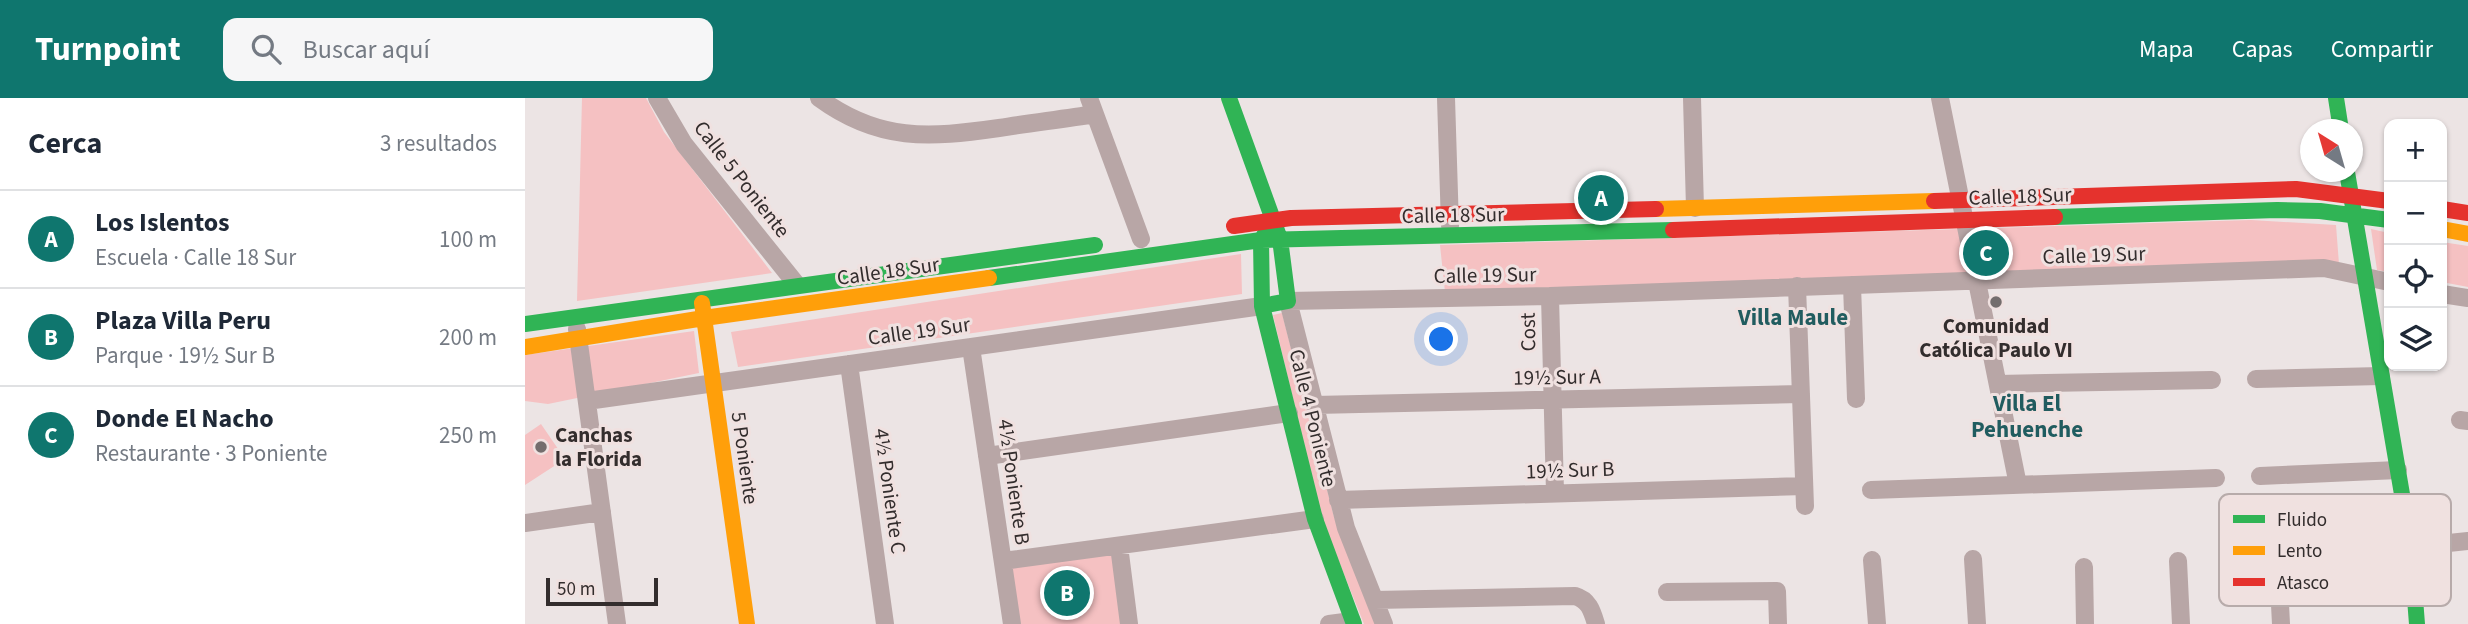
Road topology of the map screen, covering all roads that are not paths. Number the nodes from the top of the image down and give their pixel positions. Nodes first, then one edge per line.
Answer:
1 (657, 98) edge
2 (819, 98) edge
3 (1229, 98) edge
4 (1446, 98) edge
5 (1692, 98) edge
6 (1940, 98) edge
7 (2336, 98) edge
8 (1092, 106) edge
9 (2339, 119) edge
10 (2348, 182) edge
11 (2350, 194) junction
12 (1959, 198) junction
13 (2384, 200) edge
14 (1695, 208) junction
15 (2447, 210) edge
16 (2353, 214) junction
17 (2468, 214) edge
18 (1449, 216) junction
19 (1964, 219) junction
20 (2384, 219) edge
21 (1273, 220) junction
22 (1221, 228) dead end
23 (2447, 230) edge
24 (2468, 234) edge
25 (1450, 237) junction
26 (1280, 239) junction
27 (1134, 240) joint
28 (1261, 240) junction
29 (2364, 277) junction
30 (1978, 281) junction
31 (2384, 281) edge
32 (797, 285) junction
33 (1852, 285) junction
34 (1797, 286) junction
35 (2447, 295) edge
36 (1550, 296) junction
37 (702, 298) junction
38 (2468, 298) edge
39 (1288, 301) junction
40 (1262, 306) junction
41 (576, 317) junction
42 (704, 318) junction
43 (525, 324) edge
44 (579, 339) junction
45 (525, 346) edge
46 (971, 346) junction
47 (849, 364) junction
48 (2381, 376) junction
49 (2256, 379) dead end
50 (2212, 380) dead end
51 (713, 382) junction
52 (1999, 384) junction
53 (1801, 394) junction
54 (1856, 399) dead end
55 (1552, 400) junction
56 (587, 401) junction
57 (1315, 405) junction
58 (1289, 413) junction
59 (987, 456) junction
60 (2398, 470) junction
61 (2260, 476) dead end
62 (2215, 478) dead end
63 (2018, 485) junction
64 (1804, 486) junction
65 (1871, 490) dead end
66 (1555, 494) junction
67 (2402, 494) edge
68 (1338, 500) junction
69 (1805, 506) dead end
70 (602, 512) junction
71 (1315, 519) junction
72 (525, 523) edge
73 (1119, 546) junction
74 (1973, 559) dead end
75 (1872, 560) dead end
76 (1003, 561) junction
77 (2178, 561) dead end
78 (2084, 568) dead end
79 (1667, 592) dead end
80 (1375, 600) junction
81 (2280, 606) edge
82 (2416, 606) edge
83 (1353, 622) edge
84 (617, 624) edge
85 (747, 624) edge
86 (885, 624) edge
87 (1012, 624) edge
88 (1129, 624) edge
89 (1329, 624) edge
90 (1384, 624) edge
91 (1596, 624) edge
92 (1778, 624) edge
93 (1877, 624) edge
94 (1977, 624) edge
95 (2085, 624) edge
96 (2181, 624) edge
97 (2281, 624) edge
98 (2417, 624) edge

1 - 32 street, Calle 5 Poniente
2 - 8 street
3 - 21 main road, Calle 4 Poniente
4 - 18 street
5 - 14 street
6 - 12 street
7 - 9 main road
8 - 27 street
10 - 11 main road
11 - 12 main road, Calle 18 Sur
11 - 13 main road, Calle 18 Sur
11 - 16 main road
12 - 14 main road, Calle 18 Sur
12 - 19 street
14 - 18 main road, Calle 18 Sur
15 - 17 main road
16 - 19 main road, Calle 18 Sur
16 - 20 main road, Calle 18 Sur
16 - 29 main road
18 - 21 main road, Calle 18 Sur
18 - 25 street
19 - 25 main road, Calle 18 Sur
19 - 30 street
21 - 22 main road, Calle 18 Sur
21 - 26 main road, Calle 4 Poniente
21 - 28 main road
23 - 24 main road
25 - 26 main road, Calle 18 Sur
26 - 28 main road, Calle 18 Sur
26 - 39 main road, Calle 4 Poniente
27 - 32 main road, Calle 18 Sur
28 - 40 main road, Calle 4 Poniente
28 - 42 main road, Calle 18 Sur
29 - 30 street, Calle 19 Sur
29 - 31 street, Calle 19 Sur
29 - 48 main road
30 - 33 street, Calle 19 Sur
30 - 52 street
32 - 37 main road, Calle 18 Sur
33 - 34 street, Calle 19 Sur
33 - 54 street
34 - 36 street, Calle 19 Sur
34 - 53 street
35 - 38 street
36 - 39 street, Calle 19 Sur
36 - 55 street, Cost
37 - 41 main road, Calle 18 Sur
37 - 42 main road, 5 Poniente
39 - 40 main road, Calle 19 Sur
39 - 57 street, Calle 4 Poniente
40 - 46 street, Calle 19 Sur
40 - 58 main road, Calle 4 Poniente
41 - 43 main road, Calle 18 Sur
41 - 44 street
42 - 44 main road, Calle 18 Sur
42 - 51 main road, 5 Poniente
44 - 45 main road, Calle 18 Sur
44 - 56 street
46 - 47 street, Calle 19 Sur
46 - 59 street, 4½ Poniente B
47 - 51 street, Calle 19 Sur
47 - 86 street, 4½ Poniente C
48 - 49 street
48 - 60 main road
50 - 52 street
51 - 56 street, Calle 19 Sur
51 - 85 main road, 5 Poniente
52 - 63 street
53 - 55 street, 19½ Sur A
53 - 64 street
55 - 57 street, 19½ Sur A
55 - 66 street, Cost
56 - 70 street
57 - 68 street, Calle 4 Poniente
58 - 59 street
58 - 71 main road, Calle 4 Poniente
59 - 76 street, 4½ Poniente B
60 - 61 street
60 - 67 main road
62 - 63 street
63 - 65 street
64 - 66 street, 19½ Sur B
64 - 69 street
66 - 68 street, 19½ Sur B
68 - 80 street, Calle 4 Poniente
70 - 72 street
70 - 84 street
71 - 73 street
71 - 83 main road, Calle 4 Poniente
73 - 76 street
73 - 88 street
74 - 94 street
75 - 93 street
76 - 87 street, 4½ Poniente B
77 - 96 street
78 - 95 street
79 - 92 street
80 - 90 street, Calle 4 Poniente
80 - 91 street
81 - 97 street
82 - 98 main road
83 - 89 street

